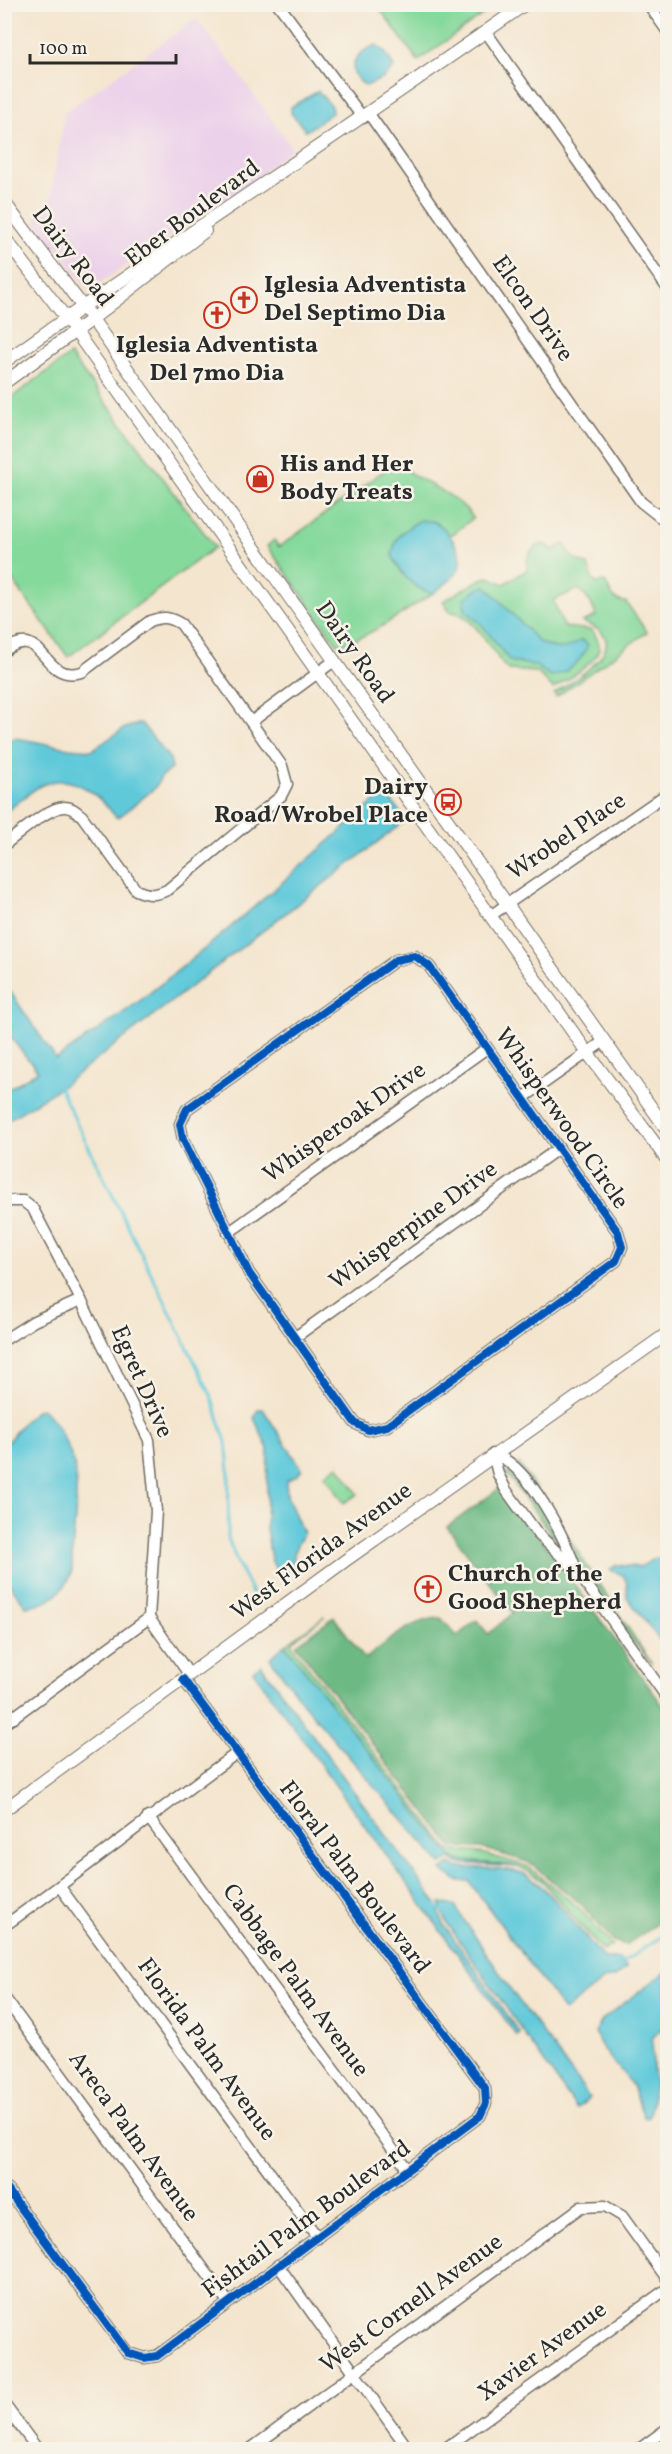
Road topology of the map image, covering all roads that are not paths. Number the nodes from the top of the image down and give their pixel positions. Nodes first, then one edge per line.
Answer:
1 (278, 4) edge
2 (525, 4) edge
3 (648, 4) edge
4 (486, 32) junction
5 (668, 32) edge
6 (366, 116) junction
7 (292, 165) junction
8 (4, 202) edge
9 (4, 237) edge
10 (668, 289) edge
11 (82, 307) junction
12 (66, 318) junction
13 (92, 319) junction
14 (75, 331) junction
15 (4, 362) edge
16 (4, 382) edge
17 (668, 516) edge
18 (4, 651) edge
19 (334, 661) junction
20 (318, 672) junction
21 (251, 722) junction
22 (668, 793) edge
23 (4, 845) edge
24 (506, 904) junction
25 (490, 916) junction
26 (604, 1041) junction
27 (487, 1048) junction
28 (587, 1052) junction
29 (523, 1098) junction
30 (668, 1131) edge
31 (558, 1148) junction
32 (668, 1161) edge
33 (4, 1201) edge
34 (228, 1233) junction
35 (81, 1300) junction
36 (668, 1333) edge
37 (294, 1338) junction
38 (4, 1340) edge
39 (493, 1454) junction
40 (577, 1571) junction
41 (149, 1618) junction
42 (186, 1676) junction
43 (668, 1699) edge
44 (4, 1705) edge
45 (9, 1721) edge
46 (237, 1753) junction
47 (4, 1810) edge
48 (148, 1817) junction
49 (60, 1887) junction
50 (4, 1926) edge
51 (4, 1997) edge
52 (486, 2103) joint
53 (408, 2170) junction
54 (4, 2185) edge
55 (318, 2238) junction
56 (278, 2265) junction
57 (668, 2280) edge
58 (668, 2288) edge
59 (228, 2302) junction
60 (353, 2373) junction
61 (4, 2404) edge
62 (668, 2428) edge
63 (38, 2450) edge
64 (249, 2450) edge
65 (409, 2450) edge
66 (443, 2450) edge
67 (638, 2450) edge

1 - 6 street, Elcon Drive
2 - 4 street, Eber Boulevard
3 - 5 street
4 - 6 street, Eber Boulevard
4 - 10 street
6 - 7 street, Eber Boulevard
6 - 17 street, Elcon Drive
7 - 11 street, Eber Boulevard
7 - 13 street, Eber Boulevard
8 - 11 street, Dairy Road
9 - 12 street, Dairy Road
11 - 12 street, Eber Boulevard
11 - 13 street, Dairy Road
12 - 14 street, Dairy Road
12 - 15 street, Eber Boulevard
13 - 14 street, Eber Boulevard
13 - 19 street, Dairy Road
14 - 16 street, Eber Boulevard
14 - 20 street, Dairy Road
18 - 21 street
19 - 20 street
19 - 24 street, Dairy Road
20 - 21 street
20 - 25 street, Dairy Road
21 - 23 street
22 - 24 street, Wrobel Place
24 - 25 street, Wrobel Place
24 - 26 street, Dairy Road
25 - 28 street, Dairy Road
26 - 28 street, Whisperwood Circle
26 - 30 street, Dairy Road
27 - 29 street, Whisperwood Circle
27 - 34 street, Whisperoak Drive
27 - 34 street, Whisperwood Circle
28 - 29 street, Whisperwood Circle
28 - 32 street, Dairy Road
29 - 31 street, Whisperwood Circle
31 - 37 street, Whisperpine Drive
31 - 37 street, Whisperwood Circle
33 - 35 street, Egret Drive
34 - 37 street, Whisperwood Circle
35 - 38 street
35 - 41 street, Egret Drive
36 - 39 street, West Florida Avenue
39 - 40 street
39 - 40 street
39 - 42 street, West Florida Avenue
40 - 43 street
41 - 42 street
41 - 45 street
42 - 46 street, Floral Palm Boulevard
42 - 47 street, West Florida Avenue
44 - 45 street
46 - 48 street
46 - 52 street, Floral Palm Boulevard
48 - 49 street
48 - 53 street, Cabbage Palm Avenue
49 - 50 street
49 - 55 street, Florida Palm Avenue
51 - 59 street, Areca Palm Avenue
52 - 53 street, Fishtail Palm Boulevard
53 - 55 street, Fishtail Palm Boulevard
54 - 59 street, Fishtail Palm Boulevard
55 - 56 street, Fishtail Palm Boulevard
56 - 59 street, Fishtail Palm Boulevard
56 - 60 street
57 - 60 street, West Cornell Avenue
58 - 66 street, Xavier Avenue
60 - 64 street, West Cornell Avenue
60 - 65 street
61 - 63 street
62 - 67 street

